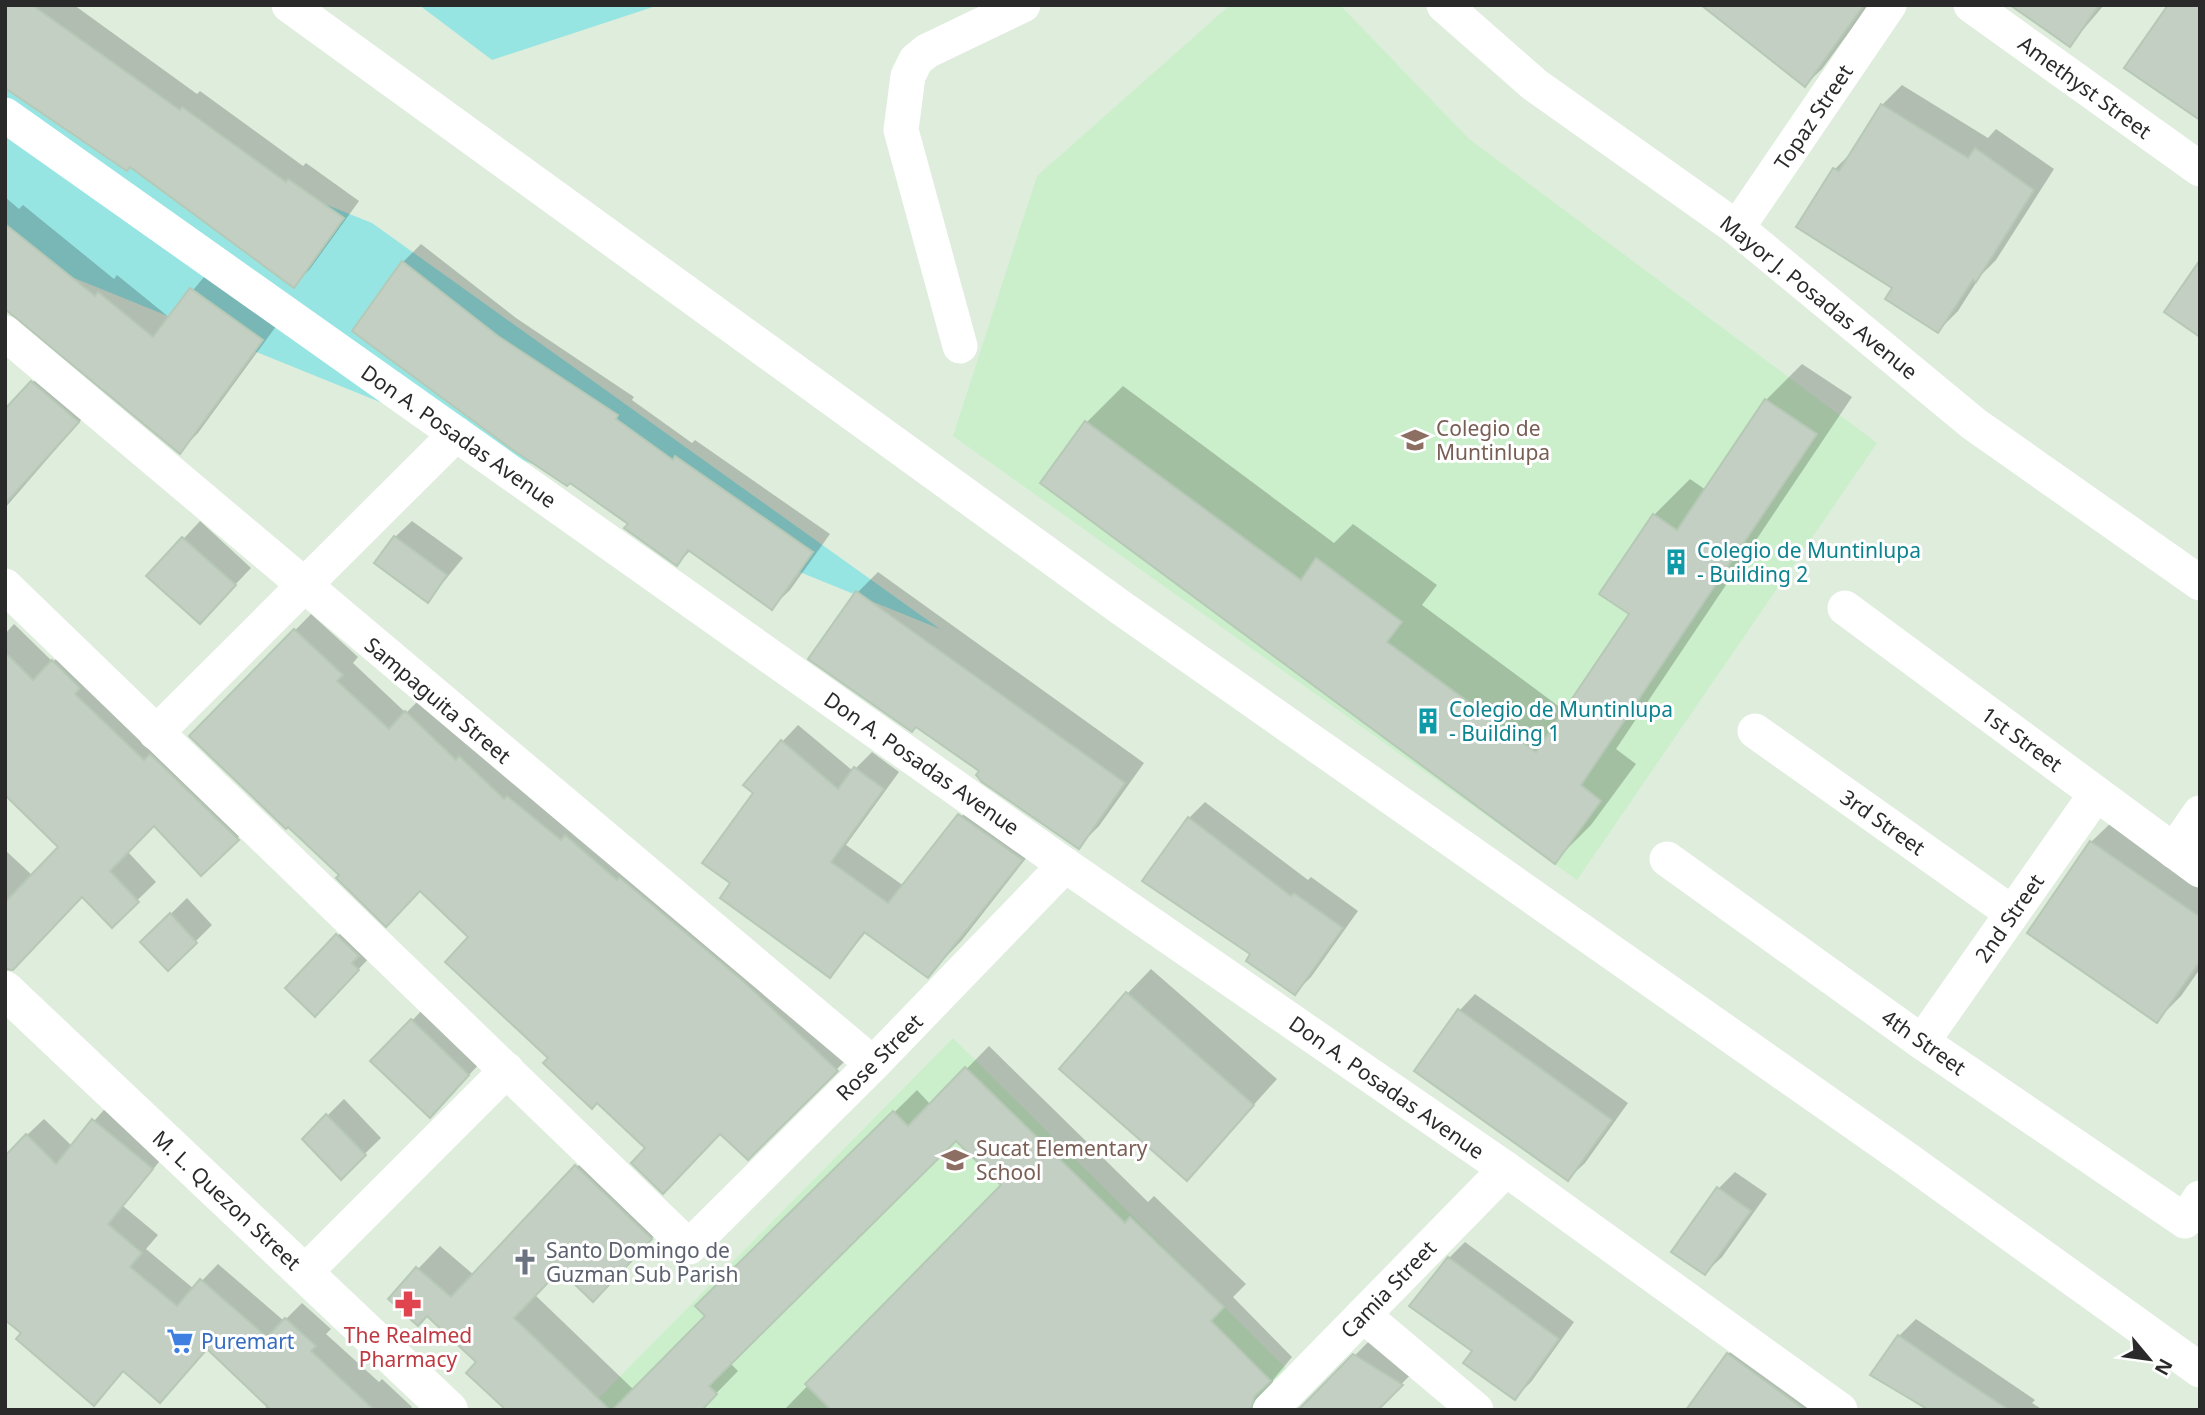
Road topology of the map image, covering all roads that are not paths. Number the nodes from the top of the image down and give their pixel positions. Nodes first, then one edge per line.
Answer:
1 (289, 5) edge
2 (1023, 5) edge
3 (1444, 5) edge
4 (1889, 5) edge
5 (1971, 5) edge
6 (5, 115) edge
7 (2200, 169) edge
8 (1737, 228) junction
9 (5, 333) edge
10 (960, 346) dead end
11 (456, 433) junction
12 (2200, 583) edge
13 (5, 586) edge
14 (303, 587) junction
15 (1845, 608) dead end
16 (1755, 731) dead end
17 (156, 733) junction
18 (2096, 794) junction
19 (2200, 813) edge
20 (1667, 859) dead end
21 (2187, 860) edge
22 (1065, 865) junction
23 (2012, 913) junction
24 (5, 990) edge
25 (1922, 1042) junction
26 (873, 1064) junction
27 (507, 1070) junction
28 (1506, 1169) junction
29 (2192, 1210) edge
30 (304, 1273) junction
31 (1363, 1315) junction
32 (2200, 1370) edge
33 (449, 1410) edge
34 (1270, 1410) edge
35 (1475, 1410) edge
36 (1840, 1410) edge

1 - 32 street
2 - 10 street
3 - 8 street, Mayor J. Posadas Avenue
4 - 8 street, Topaz Street
5 - 7 street, Amethyst Street
6 - 11 street, Don A. Posadas Avenue
8 - 12 street, Mayor J. Posadas Avenue
9 - 14 street, Sampaguita Street
11 - 14 street
11 - 22 street, Don A. Posadas Avenue
13 - 17 street
14 - 17 street
14 - 26 street, Sampaguita Street
15 - 18 street, 1st Street
16 - 23 street, 3rd Street
17 - 27 street
18 - 21 street, 1st Street
18 - 23 street, 2nd Street
19 - 21 street
20 - 25 street, 4th Street
22 - 26 street, Rose Street
22 - 28 street, Don A. Posadas Avenue
23 - 25 street, 2nd Street
24 - 30 main road, M. L. Quezon Street
25 - 29 street, 4th Street
26 - 27 street, Rose Street
27 - 30 street
28 - 31 street, Camia Street
28 - 36 street, Don A. Posadas Avenue
30 - 33 main road, M. L. Quezon Street
31 - 34 street, Camia Street
31 - 35 street

